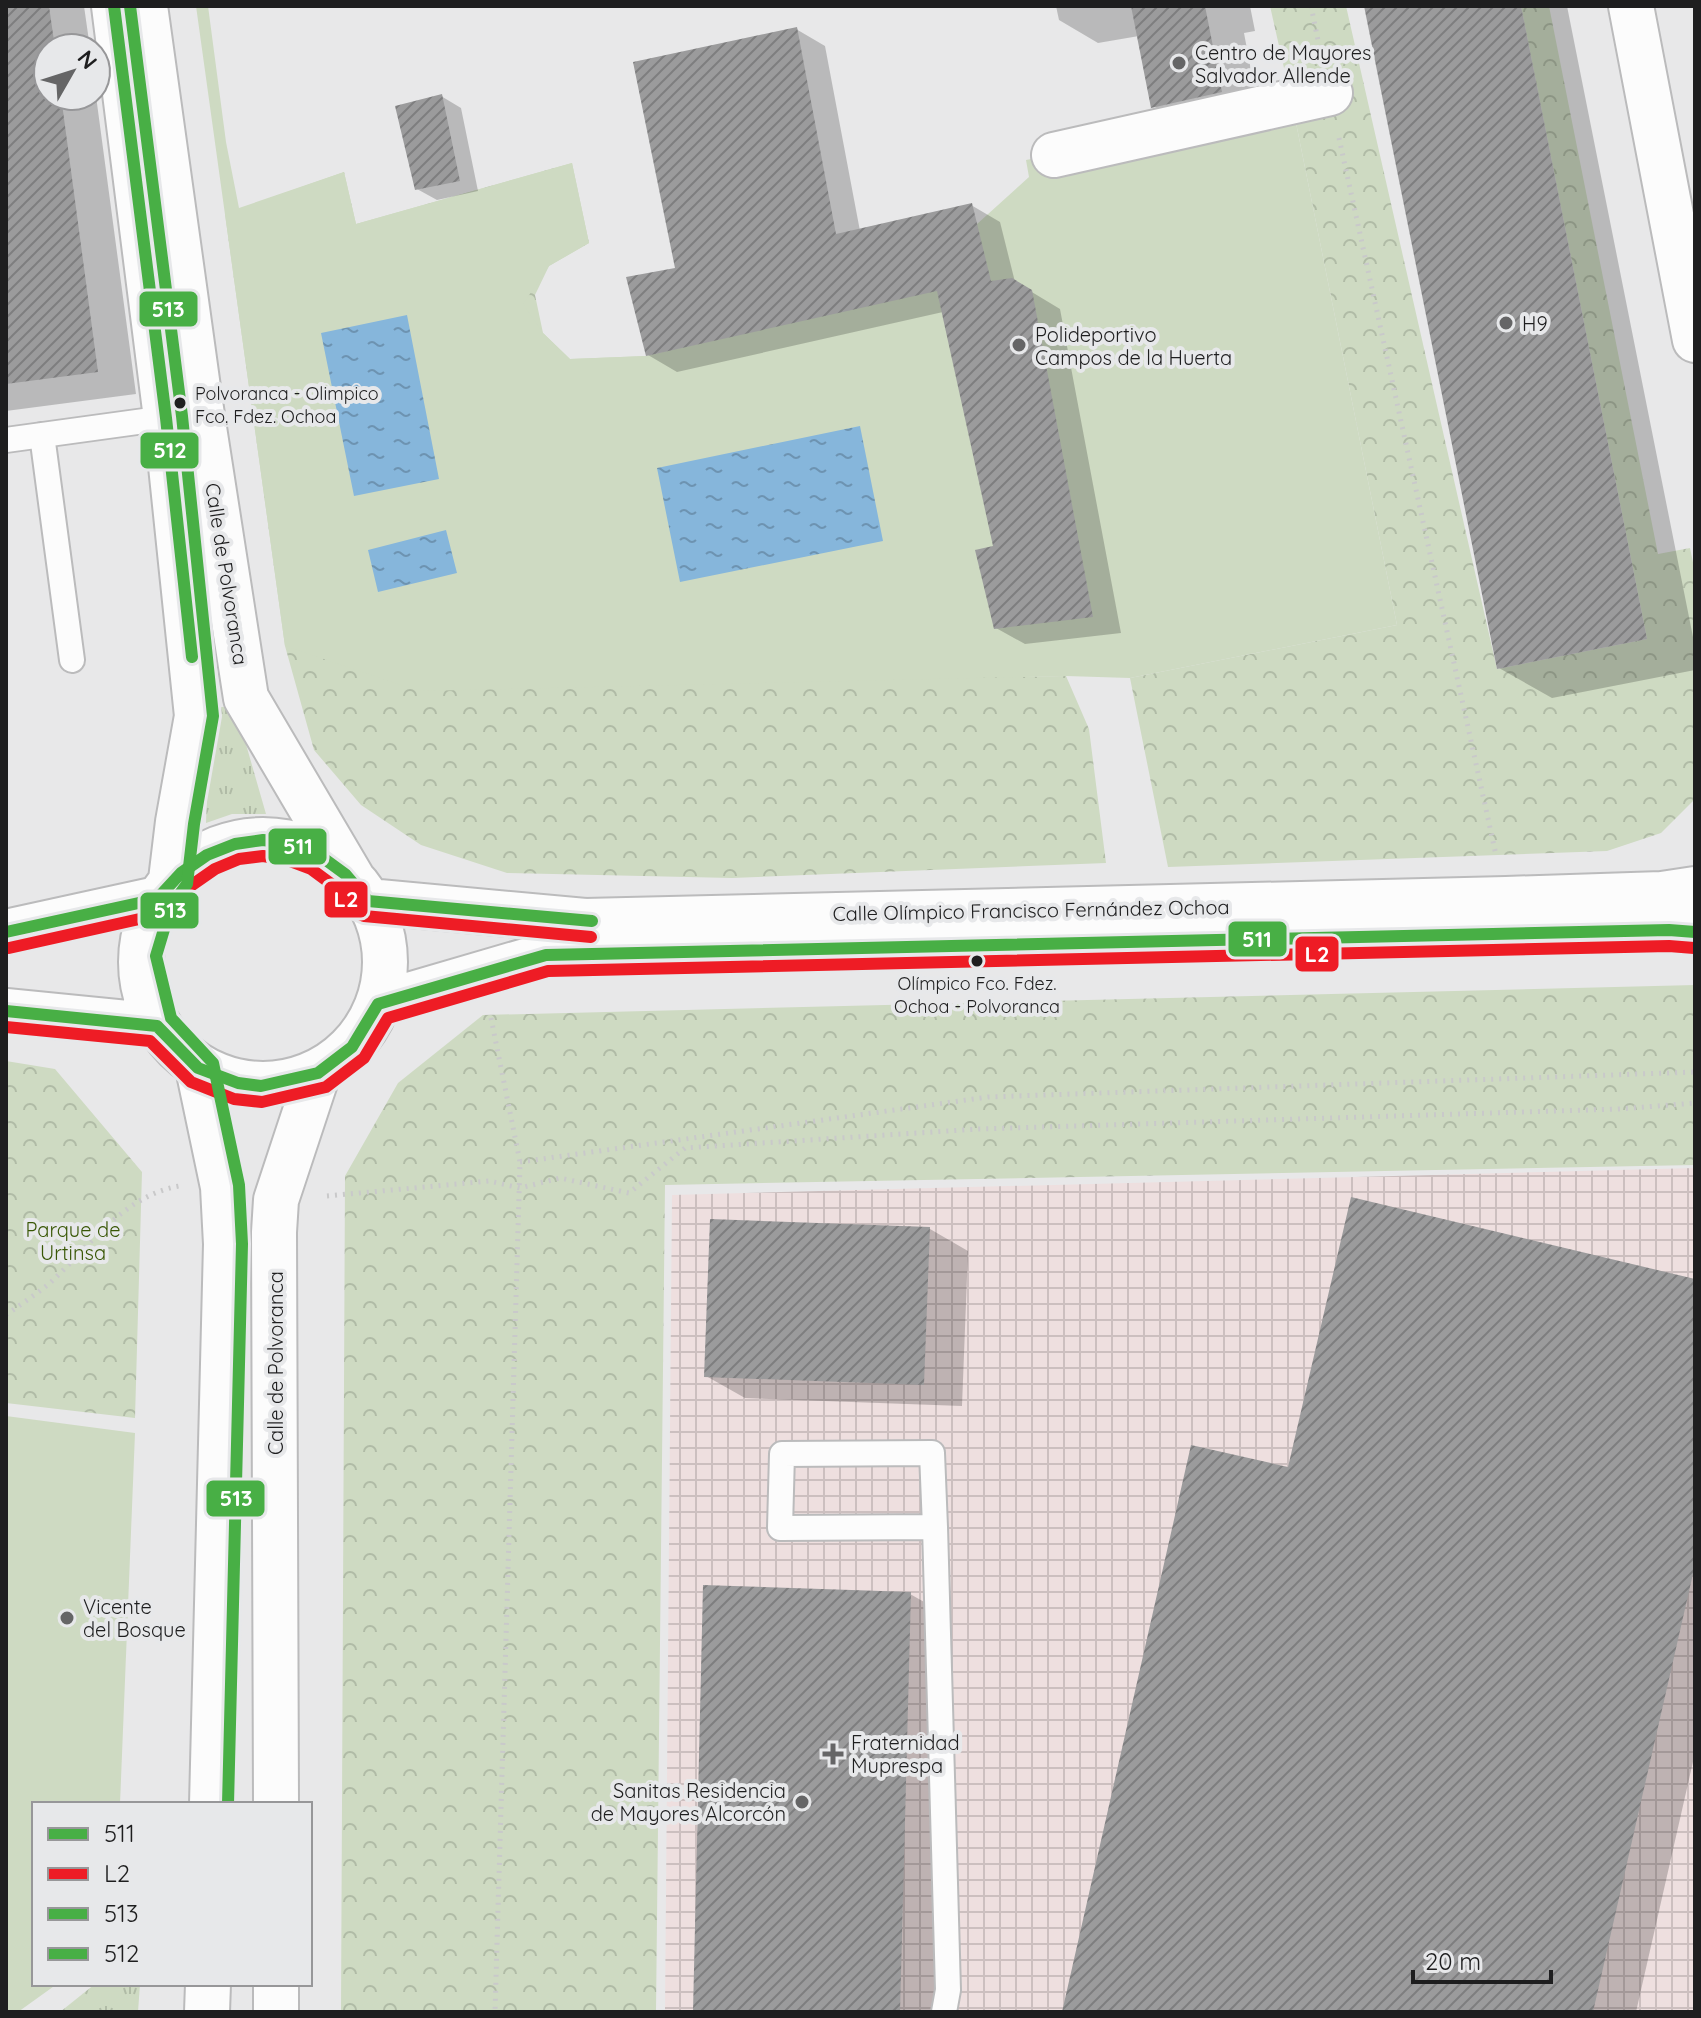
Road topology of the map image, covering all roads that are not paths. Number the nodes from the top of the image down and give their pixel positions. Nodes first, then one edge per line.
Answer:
1 (114, 6) edge
2 (145, 6) edge
3 (1631, 6) edge
4 (1330, 93) road end
5 (1054, 155) dead end
6 (1695, 340) edge
7 (166, 418) junction
8 (42, 435) junction
9 (6, 440) edge
10 (72, 660) dead end
11 (164, 889) junction
12 (1695, 889) edge
13 (360, 890) junction
14 (6, 932) edge
15 (1695, 932) edge
16 (378, 1004) junction
17 (6, 1011) edge
18 (157, 1026) junction
19 (198, 1068) junction
20 (318, 1073) junction
21 (935, 1527) junction
22 (212, 1802) edge
23 (276, 1802) edge
24 (208, 1986) edge
25 (276, 1986) edge
26 (207, 2012) edge
27 (276, 2012) edge
28 (944, 2012) edge

1 - 7 street, Calle de Polvoranca
2 - 13 street, Calle de Polvoranca
3 - 6 street
4 - 5 street
7 - 8 lane
7 - 11 street, Calle de Polvoranca
8 - 9 lane
8 - 10 lane
11 - 13 street
11 - 14 street
11 - 18 street
12 - 13 street, Calle Olímpico Francisco Fernández Ochoa
13 - 16 street
15 - 16 street, Calle Olímpico Francisco Fernández Ochoa
16 - 20 street
17 - 18 street
18 - 19 street
19 - 20 street
19 - 22 street
20 - 23 street, Calle de Polvoranca
21 - 21 lane
21 - 28 lane
24 - 26 street
25 - 27 street

